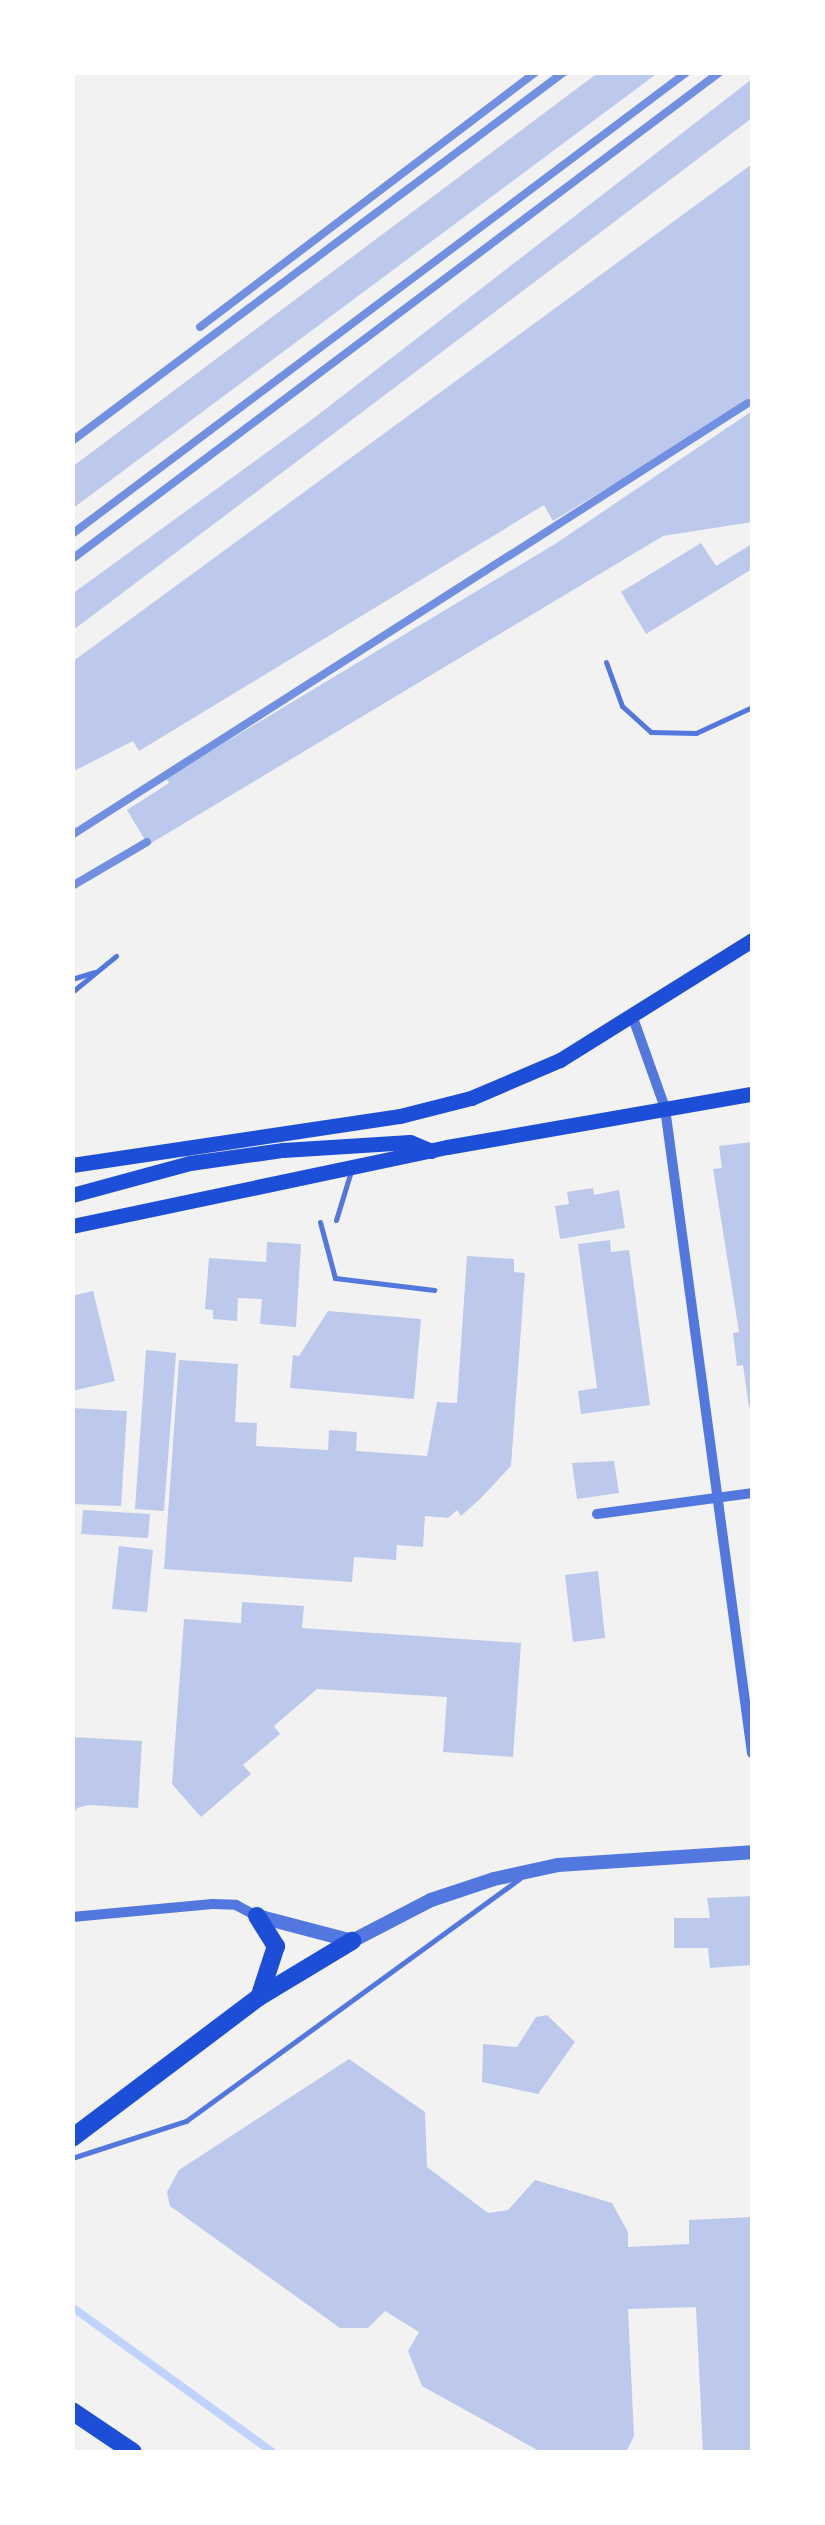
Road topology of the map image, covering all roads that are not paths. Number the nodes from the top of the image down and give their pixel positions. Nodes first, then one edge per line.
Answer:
1 (606, 662) dead end
2 (752, 707) edge
3 (752, 940) edge
4 (116, 956) dead end
5 (98, 971) junction
6 (72, 979) edge
7 (72, 992) edge
8 (633, 1018) junction
9 (752, 1094) edge
10 (665, 1108) junction
11 (431, 1151) junction
12 (72, 1165) edge
13 (352, 1168) junction
14 (72, 1195) edge
15 (336, 1220) dead end
16 (320, 1222) dead end
17 (72, 1226) edge
18 (434, 1290) dead end
19 (752, 1492) edge
20 (722, 1496) junction
21 (597, 1514) dead end
22 (752, 1753) edge
23 (752, 1852) edge
24 (531, 1871) junction
25 (256, 1916) junction
26 (72, 1917) edge
27 (352, 1940) junction
28 (259, 1997) junction
29 (72, 2138) edge
30 (72, 2158) edge
31 (72, 2411) edge
32 (132, 2452) edge

1 - 2 lane
3 - 8 main road
4 - 5 lane
5 - 6 lane
5 - 7 lane
8 - 10 street
8 - 12 main road
9 - 10 main road
10 - 11 main road
10 - 20 street
11 - 13 main road
11 - 14 main road
13 - 15 lane
13 - 17 main road
16 - 18 lane
19 - 20 street
20 - 21 street
20 - 22 street
23 - 24 street
24 - 27 street
24 - 30 lane
25 - 26 street
25 - 27 street
25 - 28 main road
27 - 28 main road
28 - 29 main road
31 - 32 main road

